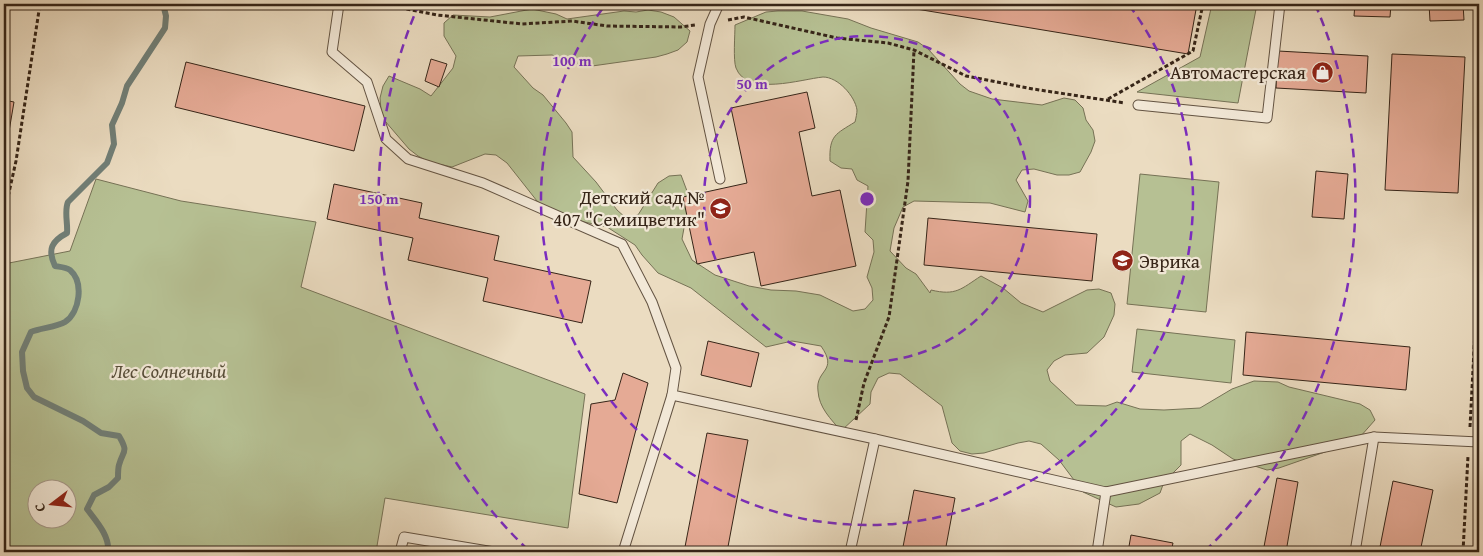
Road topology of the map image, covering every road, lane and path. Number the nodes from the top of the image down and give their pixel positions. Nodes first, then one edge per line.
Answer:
1 (40, 4) edge
2 (339, 4) edge
3 (381, 4) edge
4 (719, 4) edge
5 (1203, 4) edge
6 (1280, 4) edge
7 (710, 24) junction
8 (914, 50) junction
9 (1107, 99) junction
10 (1138, 105) joint
11 (720, 179) dead end
12 (4, 215) edge
13 (1479, 255) edge
14 (672, 395) junction
15 (856, 423) dead end
16 (1374, 437) junction
17 (875, 439) junction
18 (1469, 442) junction
19 (1479, 442) edge
20 (1106, 492) junction
21 (400, 552) edge
22 (494, 552) edge
23 (624, 552) edge
24 (850, 552) edge
25 (1097, 552) edge
26 (1355, 552) edge
27 (1462, 552) edge

1 - 12 path
2 - 14 lane
3 - 7 path
4 - 7 lane
5 - 9 path
6 - 10 lane
7 - 8 path
7 - 11 lane
8 - 9 path
8 - 15 path
9 - 10 path
13 - 18 path
14 - 17 lane
14 - 23 lane
16 - 18 lane
16 - 20 lane
16 - 26 lane
17 - 20 lane
17 - 24 lane
18 - 19 lane
18 - 27 path
20 - 25 lane
21 - 22 lane

